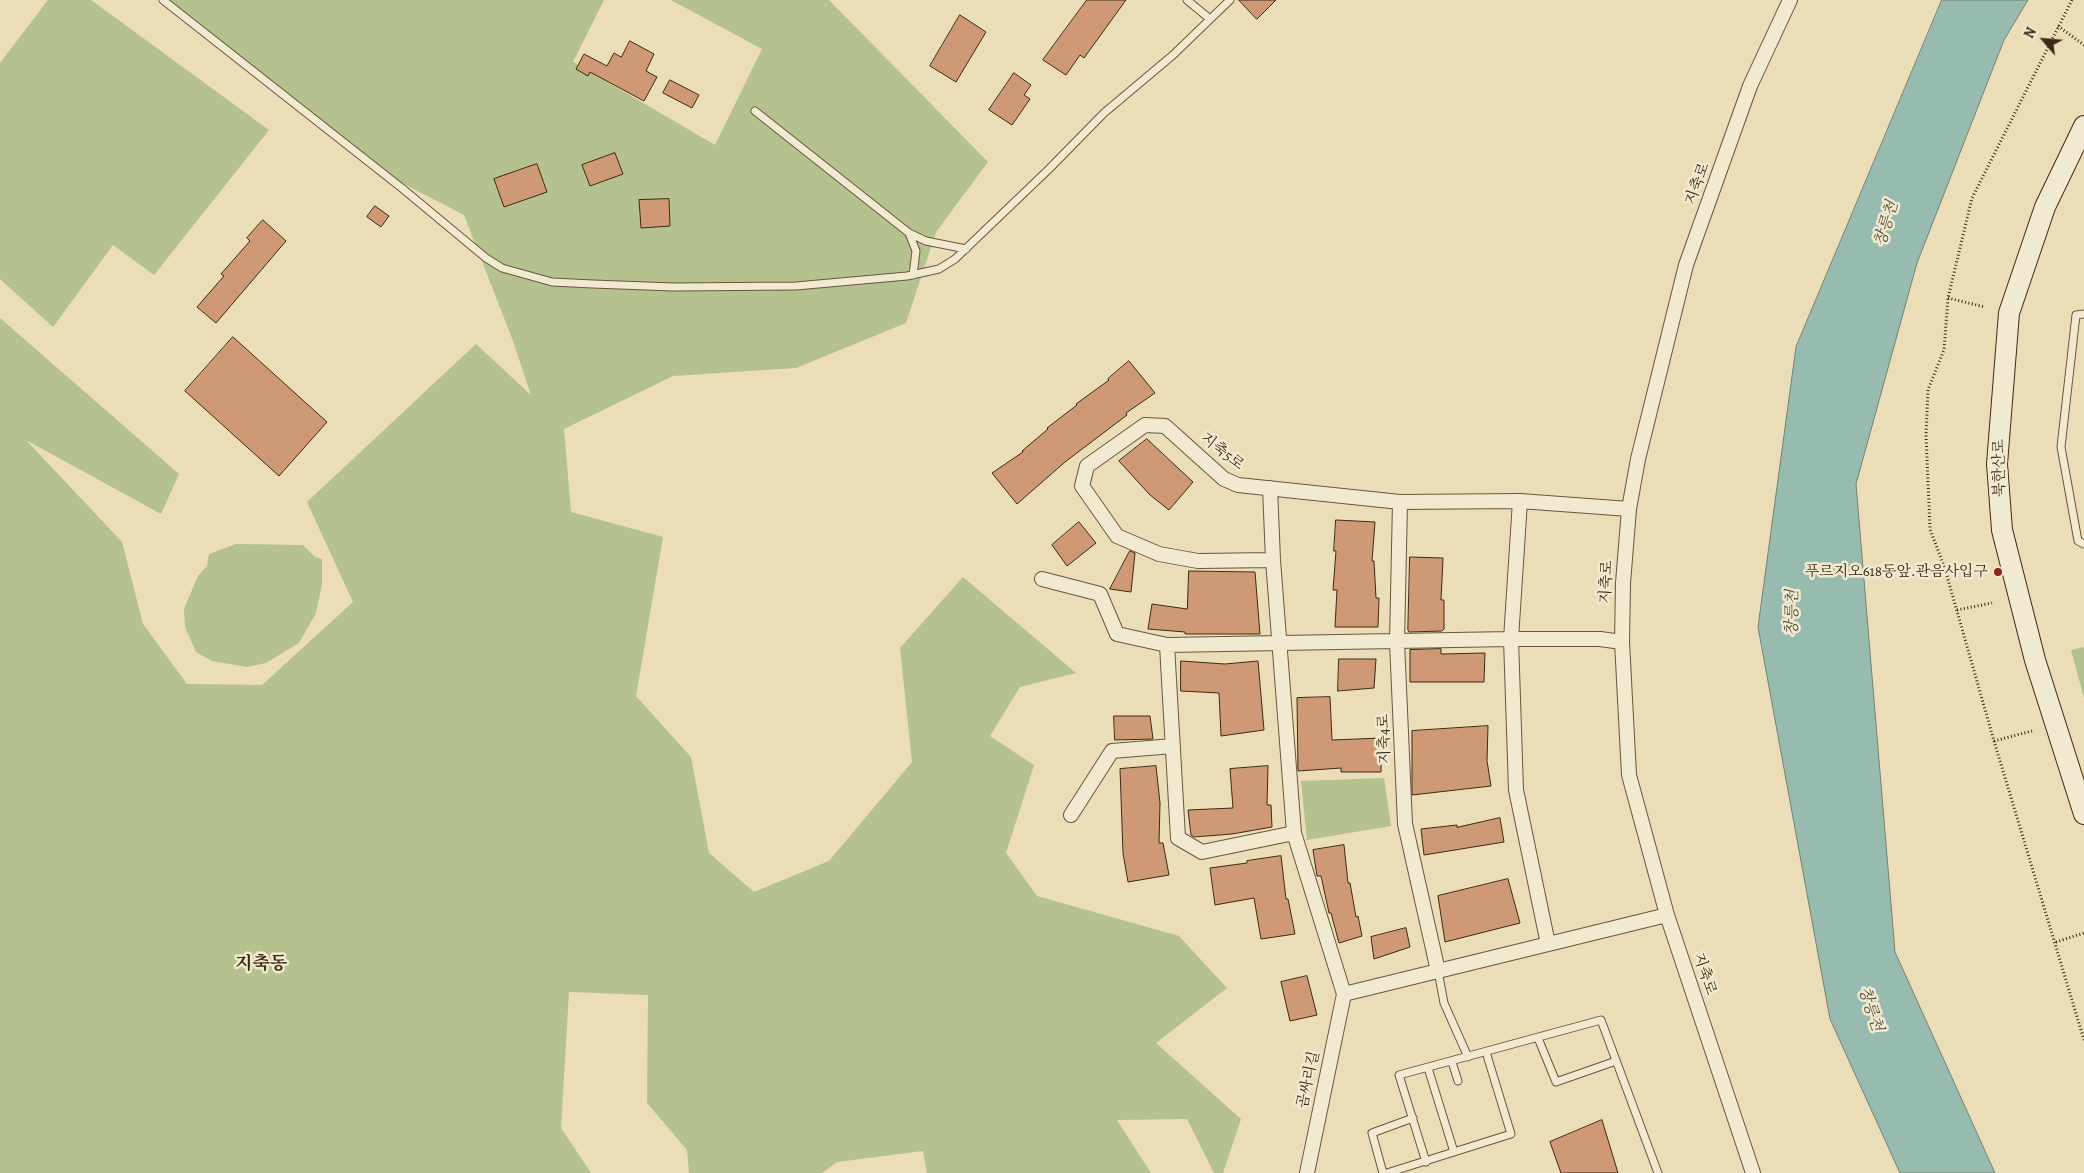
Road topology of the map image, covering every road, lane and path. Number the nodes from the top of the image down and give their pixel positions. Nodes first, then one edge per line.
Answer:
1 (163, 0) edge
2 (1187, 0) edge
3 (1230, 0) edge
4 (1790, 0) edge
5 (1210, 19) junction
6 (2058, 26) dead end
7 (2084, 45) edge
8 (755, 111) dead end
9 (2084, 126) edge
10 (910, 233) junction
11 (966, 249) junction
12 (913, 275) junction
13 (1948, 298) dead end
14 (1985, 307) dead end
15 (2084, 314) edge
16 (1270, 488) junction
17 (1520, 501) junction
18 (1400, 502) junction
19 (1629, 509) junction
20 (2084, 544) edge
21 (1273, 560) junction
22 (1042, 580) dead end
23 (1992, 602) dead end
24 (1957, 610) dead end
25 (1511, 639) junction
26 (1397, 642) junction
27 (1622, 642) junction
28 (1280, 643) junction
29 (1167, 645) junction
30 (2032, 731) dead end
31 (1994, 741) dead end
32 (1173, 746) junction
33 (2084, 814) edge
34 (1071, 815) dead end
35 (1294, 833) junction
36 (1667, 915) junction
37 (2084, 933) edge
38 (2056, 942) dead end
39 (1548, 944) junction
40 (1438, 971) junction
41 (1344, 994) junction
42 (1538, 1038) junction
43 (1486, 1052) junction
44 (1468, 1057) junction
45 (1616, 1061) junction
46 (1452, 1062) junction
47 (1428, 1068) junction
48 (1458, 1081) dead end
49 (1413, 1118) junction
50 (1454, 1152) junction
51 (1426, 1162) junction
52 (1307, 1173) edge
53 (1383, 1173) edge
54 (1387, 1173) edge
55 (1658, 1173) edge
56 (1753, 1173) edge

1 - 12 lane
2 - 5 lane
3 - 5 lane
4 - 19 street, 지축로
5 - 11 lane
6 - 7 path
8 - 10 lane
9 - 33 main road, 북한산로
10 - 11 lane
10 - 12 lane
11 - 12 lane
13 - 14 path
15 - 20 lane
16 - 18 street, 지축5로
16 - 21 street
16 - 21 street, 지축5로
17 - 18 street, 지축5로
17 - 19 street, 지축5로
17 - 25 street
18 - 26 street, 지축4로
19 - 27 street, 지축로
21 - 28 street
22 - 29 street
23 - 24 path
25 - 26 street
25 - 27 street
25 - 39 street
26 - 28 street
26 - 40 street, 지축4로
27 - 36 street, 지축로
28 - 29 street
28 - 35 street
29 - 32 street
30 - 31 path
32 - 34 street
32 - 35 street
35 - 41 street
36 - 39 street
36 - 56 street, 지축로
37 - 38 path
39 - 40 street
40 - 41 street
40 - 44 lane
41 - 52 street, 곰싸리길
42 - 43 lane
42 - 45 lane
42 - 45 lane
43 - 44 lane
43 - 50 lane
44 - 46 lane
45 - 55 lane
46 - 47 lane
46 - 48 lane
47 - 49 lane
47 - 50 lane
49 - 51 lane
49 - 53 lane
50 - 51 lane
51 - 54 lane

